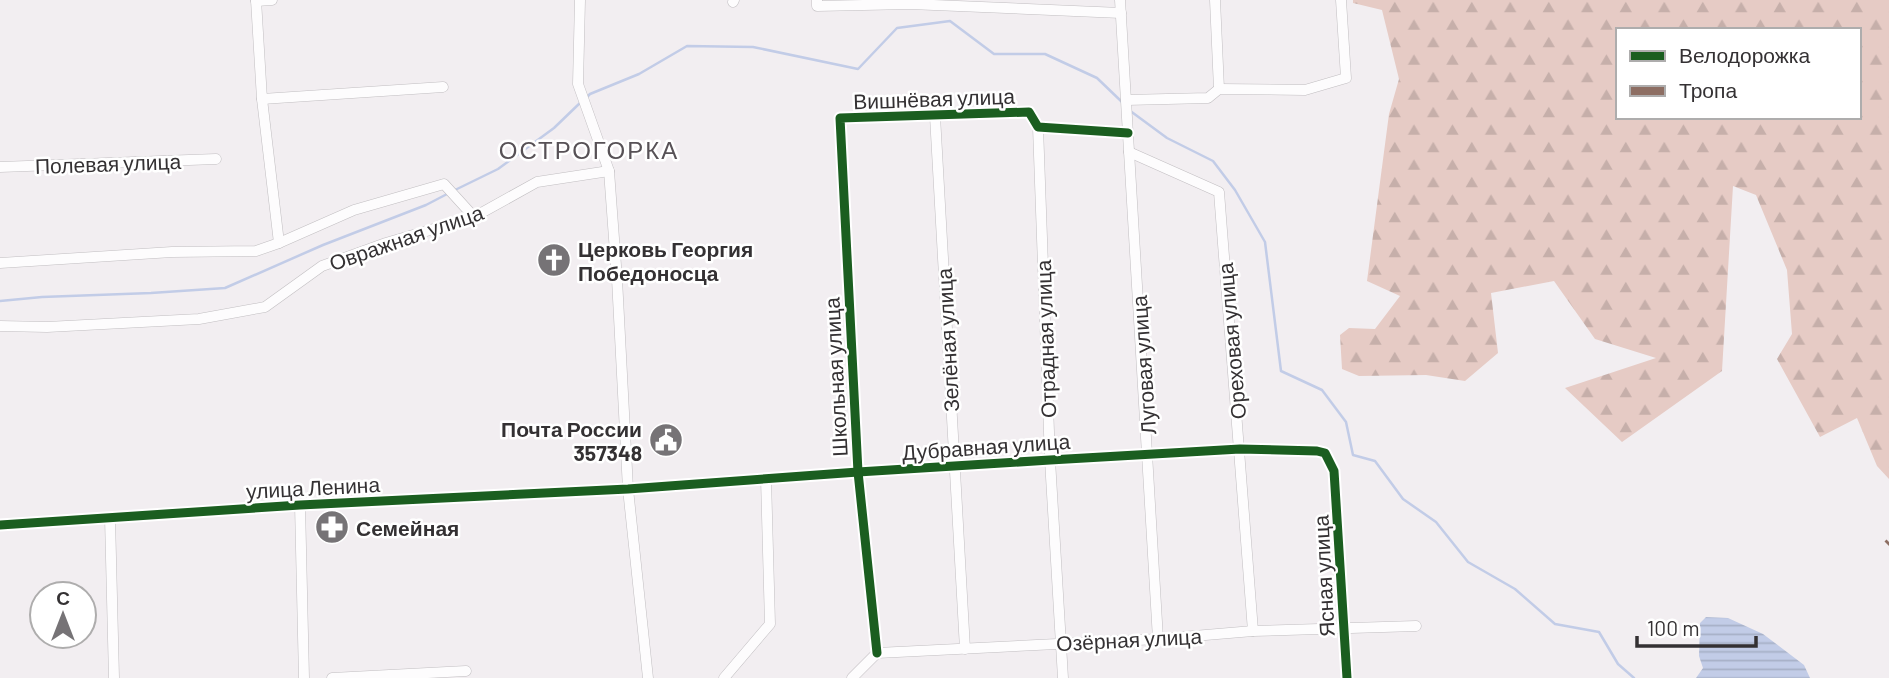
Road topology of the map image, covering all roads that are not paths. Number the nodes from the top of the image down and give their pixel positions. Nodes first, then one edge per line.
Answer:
1 (272, 0) edge
2 (580, 0) edge
3 (1120, 0) edge
4 (1214, 0) edge
5 (1341, 0) edge
6 (256, 1) edge
7 (910, 2) edge
8 (817, 3) edge
9 (1020, 4) edge
10 (1121, 13) junction
11 (443, 87) dead end
12 (1219, 89) junction
13 (262, 99) junction
14 (1126, 100) junction
15 (935, 116) junction
16 (1038, 127) junction
17 (1128, 133) junction
18 (1129, 152) junction
19 (216, 159) dead end
20 (0, 167) edge
21 (609, 171) junction
22 (474, 217) junction
23 (844, 225) joint
24 (279, 243) junction
25 (0, 263) edge
26 (0, 326) edge
27 (1240, 449) junction
28 (1149, 454) junction
29 (1050, 460) junction
30 (954, 467) junction
31 (1334, 471) joint
32 (858, 472) junction
33 (766, 479) junction
34 (628, 489) junction
35 (300, 505) junction
36 (110, 518) junction
37 (0, 525) edge
38 (1416, 626) dead end
39 (1343, 628) junction
40 (1254, 631) junction
41 (1158, 639) junction
42 (1061, 643) junction
43 (965, 649) junction
44 (877, 653) junction
45 (466, 671) dead end
46 (114, 678) edge
47 (304, 678) edge
48 (332, 678) edge
49 (648, 678) edge
50 (724, 678) edge
51 (852, 678) edge
52 (1063, 678) edge
53 (1347, 678) edge

1 - 6 street
2 - 21 street
3 - 10 street
4 - 12 street
5 - 12 street
6 - 13 street
7 - 8 street
7 - 9 street
9 - 10 street
10 - 14 street
11 - 13 street
12 - 14 street
13 - 24 street
14 - 17 street, Луговая улица
15 - 16 street, Вишнёвая улица
15 - 23 street, Вишнёвая улица
15 - 30 street, Зелёная улица
16 - 17 street, Вишнёвая улица
16 - 29 street, Отрадная улица
17 - 18 street, Луговая улица
18 - 27 street, Ореховая улица
18 - 28 street, Луговая улица
19 - 20 street, Полевая улица
21 - 22 street, Овражная улица
21 - 34 street
22 - 24 street, Овражная улица
22 - 26 street, Овражная улица
23 - 32 street, Школьная улица
24 - 25 street, Овражная улица
27 - 28 street, Дубравная улица
27 - 31 street, Дубравная улица
27 - 40 street, Ореховая улица
28 - 29 street, Дубравная улица
28 - 41 street, Луговая улица
29 - 30 street, Дубравная улица
29 - 42 street, Отрадная улица
30 - 32 street, Дубравная улица
30 - 43 street, Зелёная улица
31 - 39 street, Ясная улица
32 - 33 street, Дубравная улица
32 - 44 street, Школьная улица
33 - 34 street, Дубравная улица
33 - 50 street
34 - 35 street, улица Ленина
34 - 49 street
35 - 36 street, улица Ленина
35 - 47 street
36 - 37 street, улица Ленина
36 - 46 street
38 - 39 street, Озёрная улица
39 - 40 street, Озёрная улица
39 - 53 street, Ясная улица
40 - 41 street, Озёрная улица
41 - 42 street, Озёрная улица
42 - 43 street, Озёрная улица
42 - 52 street, Отрадная улица
43 - 44 street, Озёрная улица
44 - 51 street
45 - 48 street

